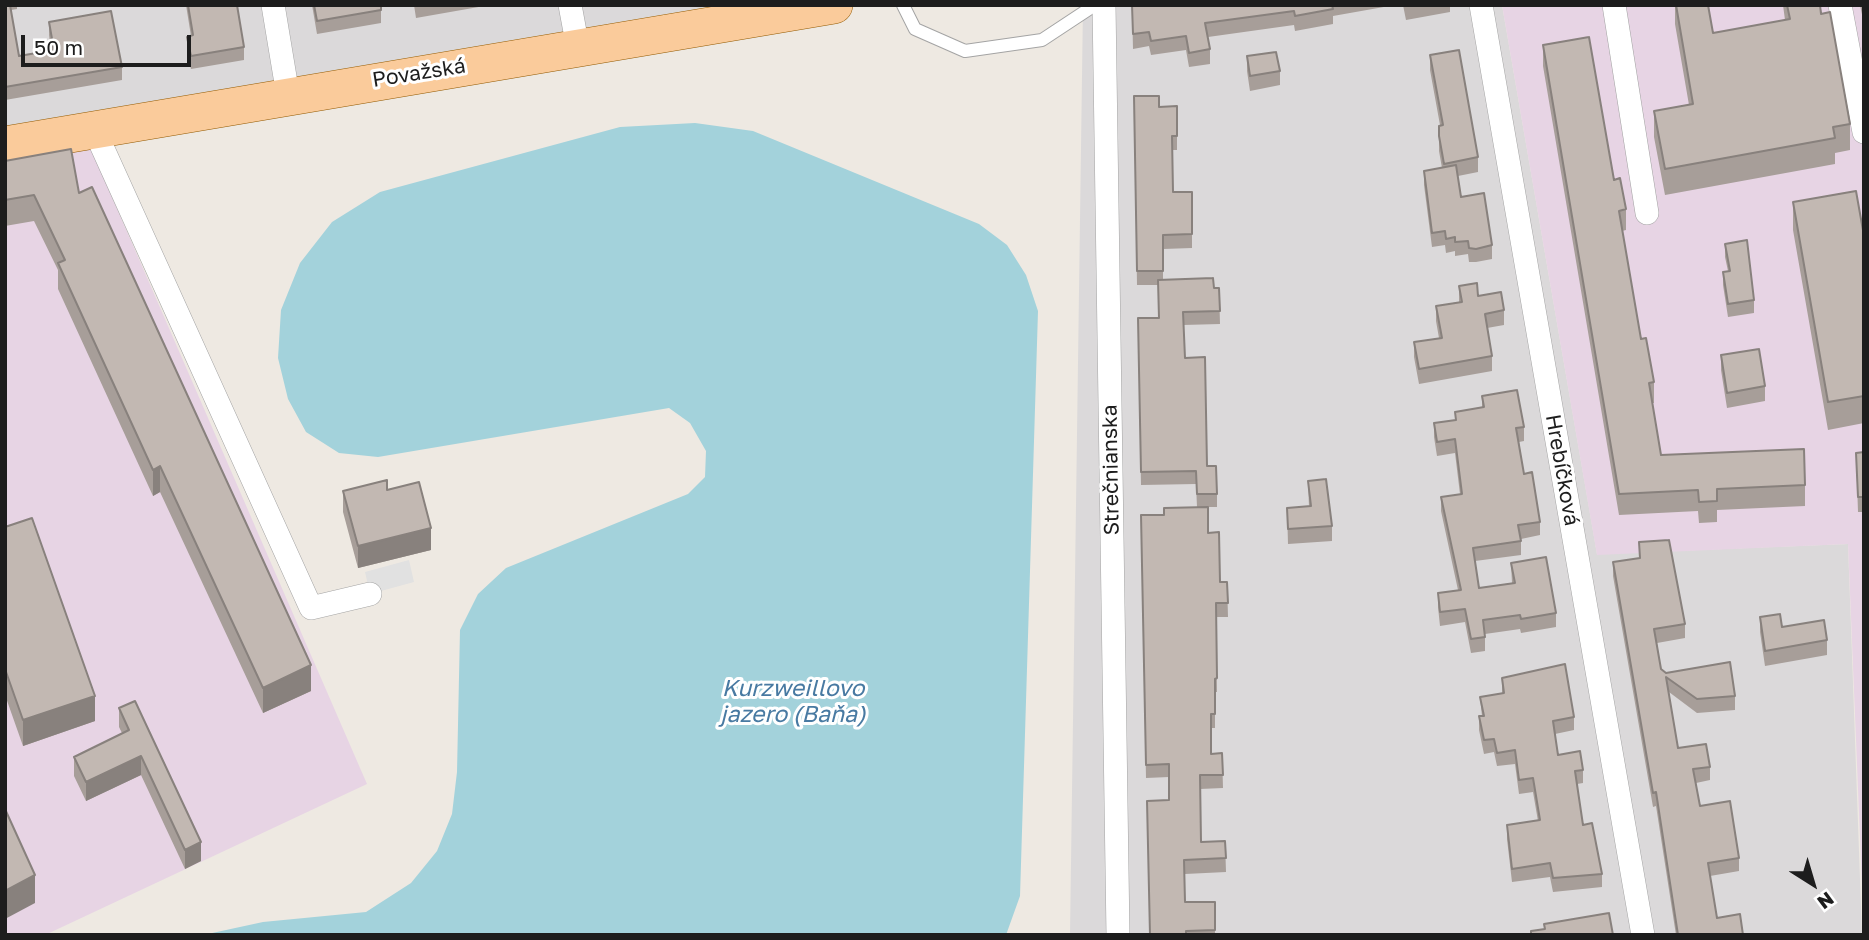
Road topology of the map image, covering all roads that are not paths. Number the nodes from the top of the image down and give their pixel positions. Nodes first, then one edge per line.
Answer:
1 (273, 5) edge
2 (570, 5) edge
3 (834, 5) edge
4 (903, 5) edge
5 (1095, 5) edge
6 (1104, 5) edge
7 (1481, 5) edge
8 (1614, 5) edge
9 (1840, 5) edge
10 (578, 48) junction
11 (288, 95) junction
12 (94, 129) junction
13 (1864, 132) edge
14 (5, 145) edge
15 (1647, 213) dead end
16 (370, 594) dead end
17 (1118, 935) edge
18 (1643, 935) edge

1 - 11 street
2 - 10 street
3 - 10 main road, Považská
4 - 5 lane
6 - 17 street, Strečnianska
7 - 18 street, Hrebíčková
8 - 15 street
9 - 13 street
10 - 11 main road, Považská
11 - 12 main road, Považská
12 - 14 main road, Považská
12 - 16 street

